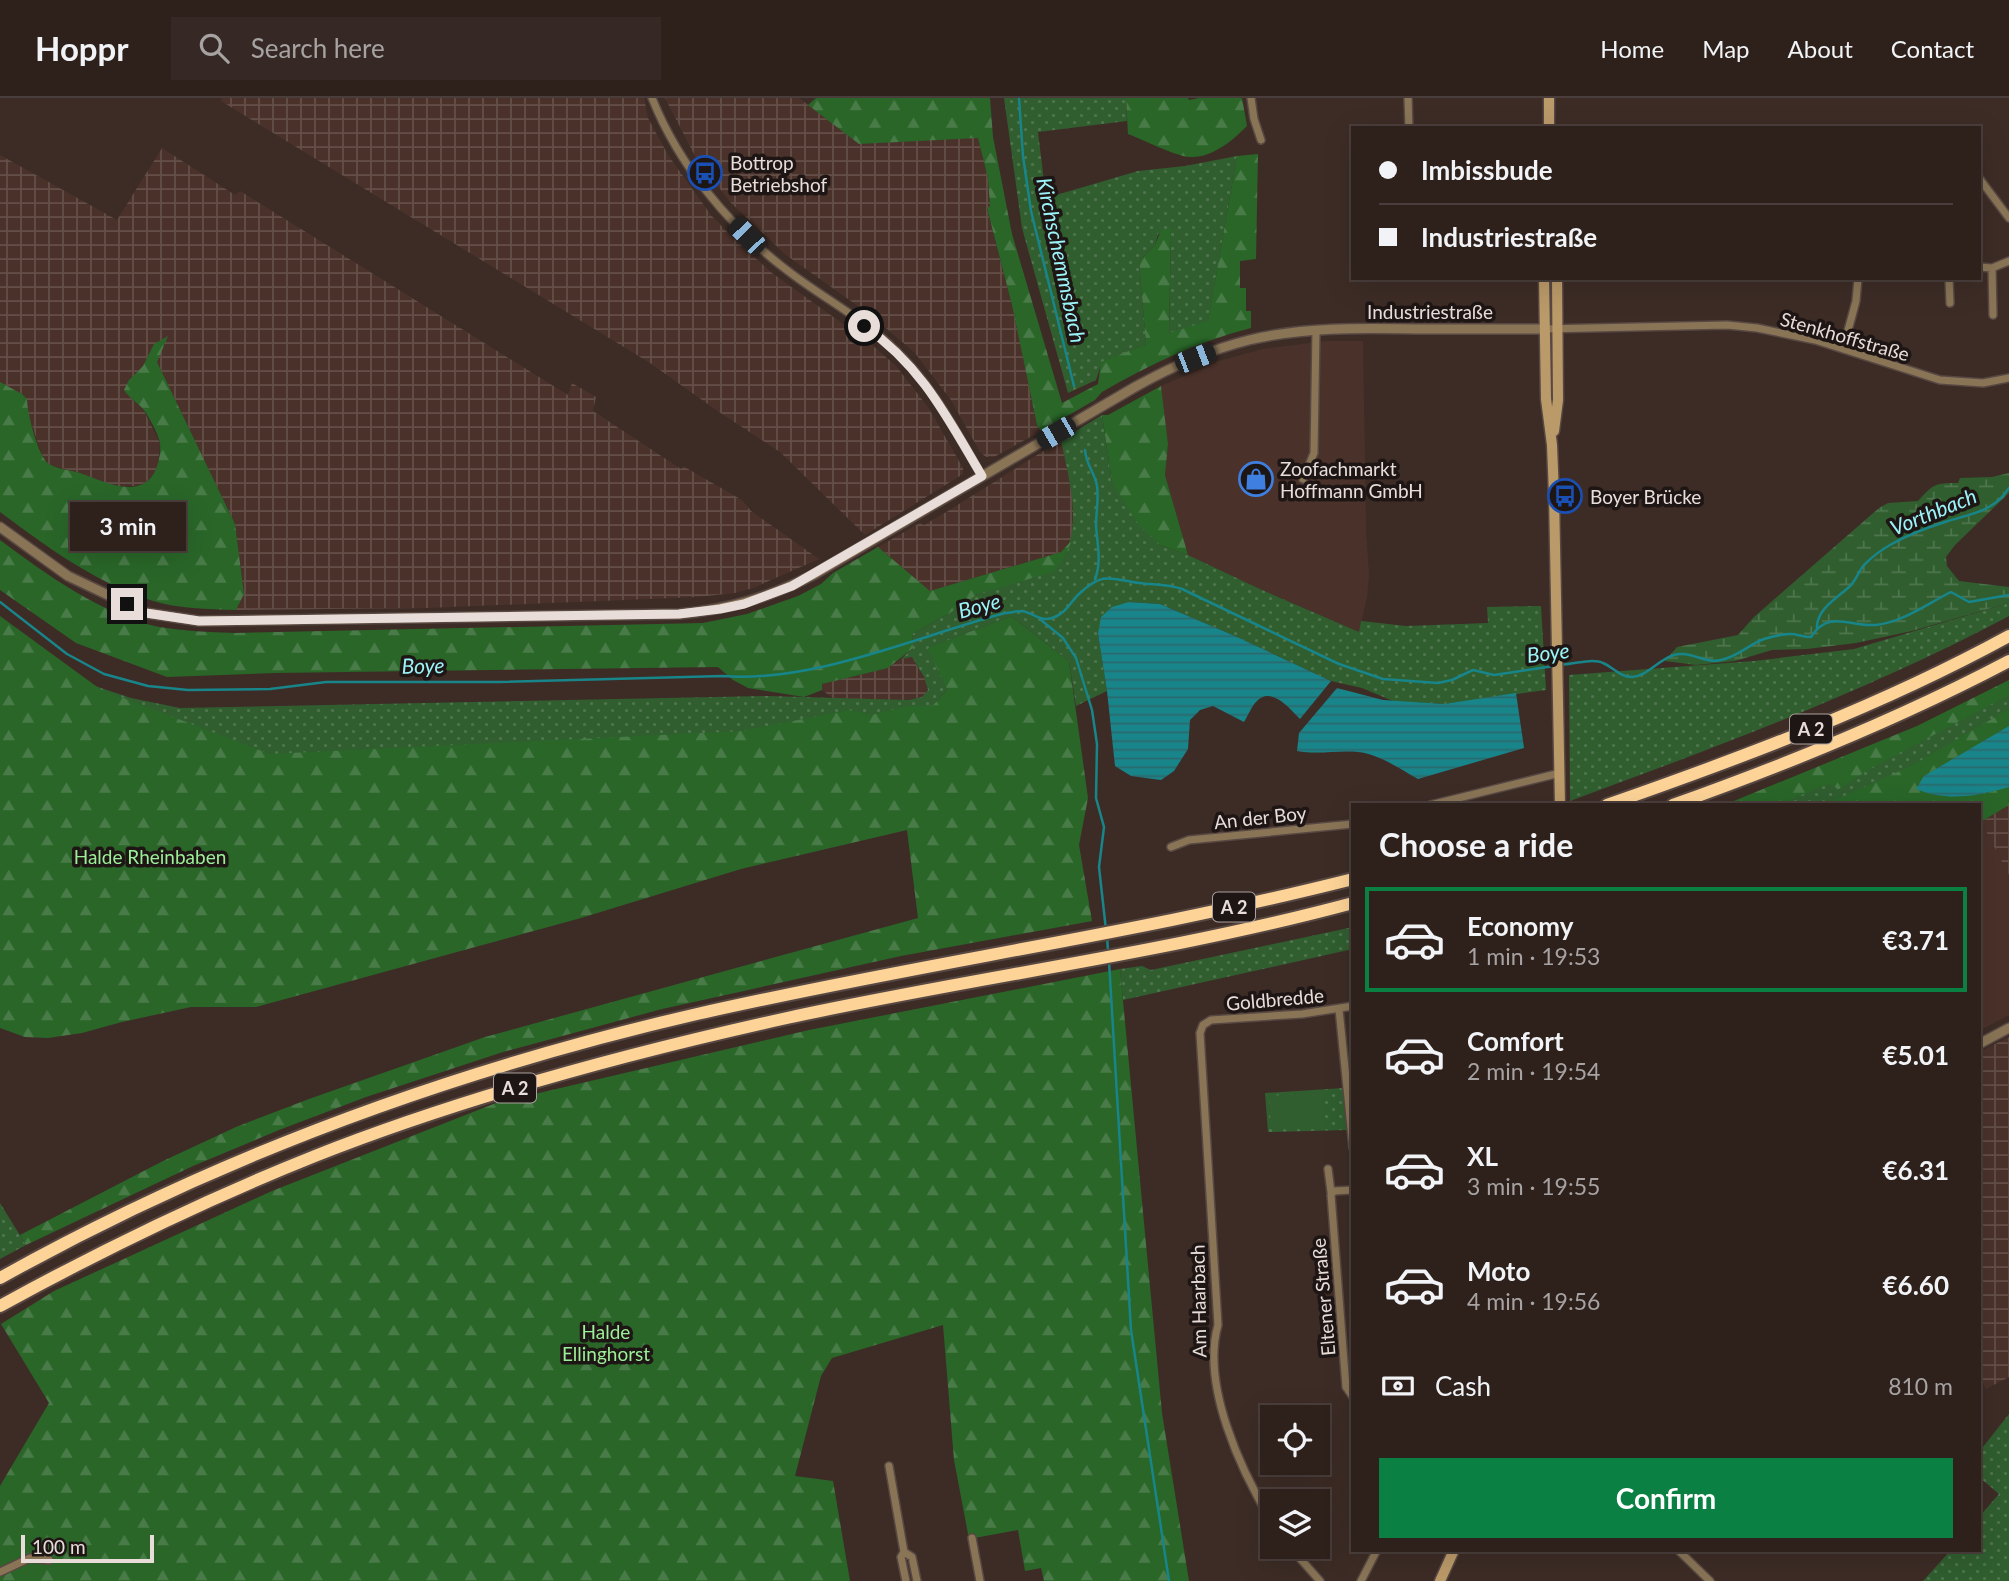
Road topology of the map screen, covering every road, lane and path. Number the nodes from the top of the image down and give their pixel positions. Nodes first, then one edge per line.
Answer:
1 (652, 98) edge
2 (1251, 98) edge
3 (1408, 98) edge
4 (1549, 98) edge
5 (1409, 126) edge
6 (1549, 126) edge
7 (1261, 140) dead end
8 (1981, 181) edge
9 (2009, 218) edge
10 (2009, 261) edge
11 (1981, 267) edge
12 (1992, 268) junction
13 (1544, 280) edge
14 (1557, 280) edge
15 (1858, 280) edge
16 (1950, 280) edge
17 (1950, 303) dead end
18 (1993, 315) dead end
19 (1559, 328) junction
20 (1544, 329) junction
21 (1316, 331) junction
22 (1843, 349) junction
23 (2009, 378) edge
24 (1552, 445) junction
25 (982, 476) junction
26 (1303, 479) dead end
27 (0, 527) edge
28 (2009, 636) edge
29 (2009, 661) edge
30 (1560, 773) junction
31 (1438, 803) edge
32 (1560, 803) edge
33 (1612, 803) edge
34 (1678, 803) edge
35 (1351, 824) edge
36 (1171, 847) dead end
37 (1351, 879) edge
38 (1351, 903) edge
39 (1351, 1006) edge
40 (1339, 1009) junction
41 (1202, 1027) joint
42 (2009, 1028) edge
43 (1981, 1043) edge
44 (1351, 1128) edge
45 (1328, 1169) dead end
46 (1351, 1190) edge
47 (1331, 1192) junction
48 (0, 1278) edge
49 (0, 1306) edge
50 (1351, 1394) edge
51 (889, 1465) dead end
52 (1260, 1502) edge
53 (972, 1538) dead end
54 (904, 1552) junction
55 (1376, 1552) edge
56 (1453, 1552) edge
57 (1680, 1552) edge
58 (1301, 1559) edge
59 (49, 1560) dead end
60 (0, 1572) edge
61 (906, 1581) edge
62 (917, 1581) edge
63 (980, 1581) edge
64 (1320, 1581) edge
65 (1361, 1581) edge
66 (1440, 1581) edge
67 (1710, 1581) edge

1 - 25 street
2 - 7 street
3 - 5 street
4 - 6 main road
8 - 9 street
10 - 12 street
11 - 12 street
12 - 18 street
13 - 20 main road
14 - 19 main road
15 - 22 street
16 - 17 street
19 - 20 street, Stenkhoffstraße
19 - 22 street, Stenkhoffstraße
19 - 24 main road
20 - 21 street, Industriestraße
20 - 24 main road
21 - 25 street, Industriestraße
21 - 26 street
22 - 23 street, Stenkhoffstraße
24 - 30 main road
25 - 27 street, Industriestraße
28 - 33 highway, A 2
29 - 34 highway, A 2
30 - 31 street
30 - 32 main road
35 - 36 street, An der Boy
37 - 48 highway, A 2
38 - 49 highway, A 2
39 - 40 street, Goldbredde
40 - 41 street, Goldbredde
40 - 44 street
41 - 52 street, Am Haarbach
42 - 43 street
45 - 47 street, Eltener Straße
46 - 47 street
47 - 50 street, Eltener Straße
51 - 54 street
53 - 63 street
54 - 61 street
54 - 62 street
55 - 65 street
56 - 66 main road
57 - 67 street
58 - 64 street
59 - 60 street

